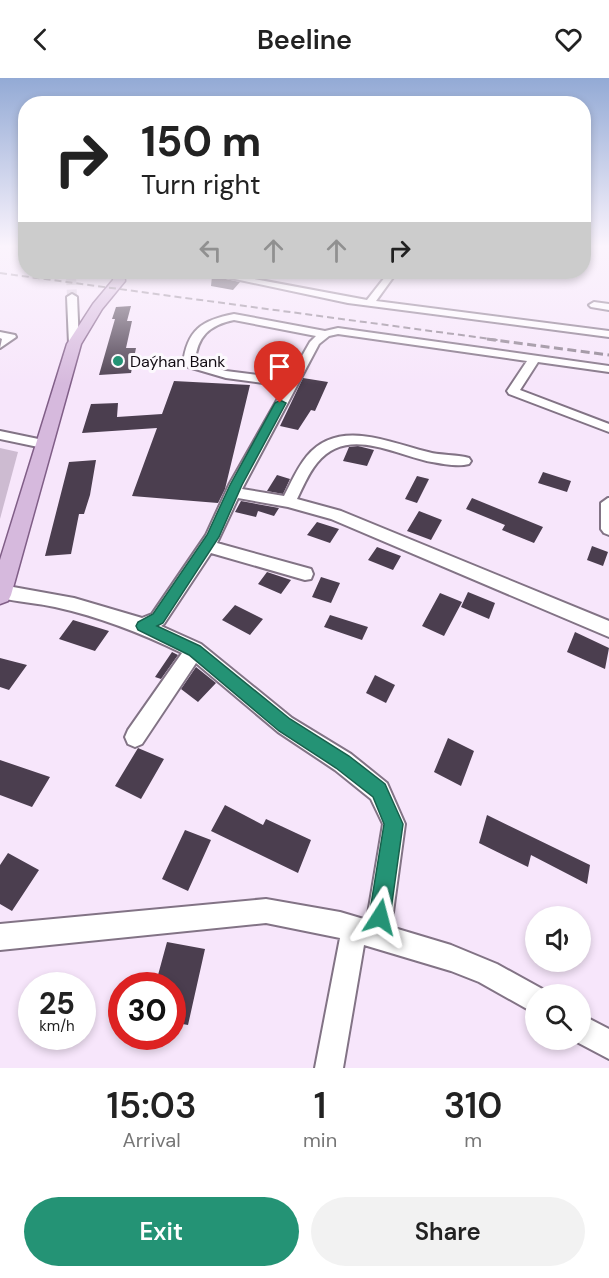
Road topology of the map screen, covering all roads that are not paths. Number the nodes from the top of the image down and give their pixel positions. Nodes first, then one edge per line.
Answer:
1 (110, 291) edge
2 (314, 291) edge
3 (378, 291) edge
4 (72, 297) tunnel mouth
5 (369, 303) junction
6 (594, 305) dead end
7 (609, 307) edge
8 (325, 334) junction
9 (609, 334) edge
10 (0, 335) edge
11 (423, 342) junction
12 (74, 344) junction
13 (0, 345) edge
14 (426, 357) dead end
15 (535, 358) junction
16 (609, 369) edge
17 (292, 383) junction
18 (609, 428) edge
19 (0, 435) edge
20 (43, 444) junction
21 (464, 461) dead end
22 (233, 492) junction
23 (288, 502) junction
24 (608, 503) dead end
25 (609, 530) edge
26 (207, 546) junction
27 (305, 574) dead end
28 (1, 593) edge
29 (143, 626) junction
30 (609, 629) edge
31 (194, 650) junction
32 (135, 737) dead end
33 (365, 932) junction
34 (0, 937) edge
35 (525, 995) edge
36 (591, 1034) edge
37 (609, 1045) edge
38 (329, 1068) edge

1 - 12 main road
2 - 5 street
3 - 5 street
4 - 12 street
5 - 9 street
6 - 7 street
8 - 11 street
8 - 17 street
8 - 17 street
10 - 13 street
11 - 14 street
11 - 15 street
12 - 20 main road
15 - 16 street
15 - 18 street
17 - 22 street
19 - 20 street
20 - 28 main road
21 - 23 street
22 - 23 street
22 - 26 street
23 - 30 street
24 - 25 street
26 - 27 street
26 - 29 street
28 - 29 street
29 - 31 street
31 - 32 street
31 - 33 street
33 - 34 street
33 - 35 street
33 - 38 street
36 - 37 street

